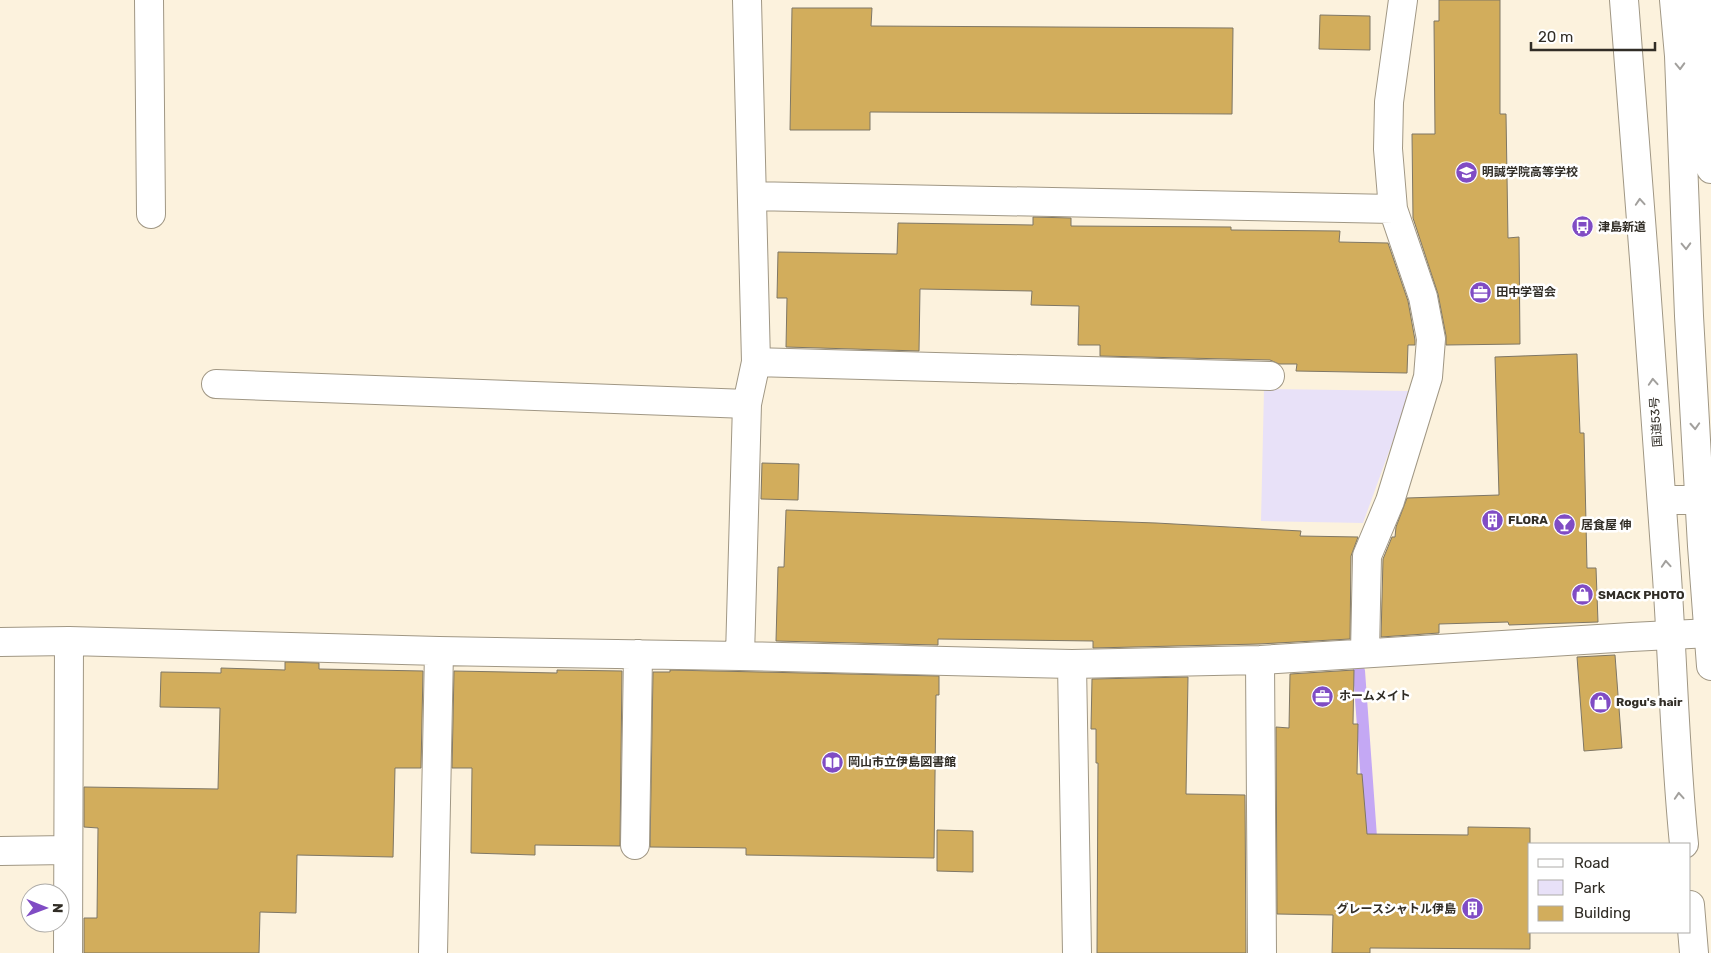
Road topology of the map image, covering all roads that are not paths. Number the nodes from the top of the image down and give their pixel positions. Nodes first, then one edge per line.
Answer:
1 (150, 0) edge
2 (747, 0) edge
3 (1403, 0) edge
4 (1624, 0) edge
5 (1674, 0) edge
6 (1702, 0) edge
7 (1711, 169) edge
8 (752, 196) junction
9 (1393, 209) junction
10 (151, 214) dead end
11 (756, 362) junction
12 (1270, 376) dead end
13 (216, 384) dead end
14 (747, 404) junction
15 (1662, 500) junction
16 (1705, 500) edge
17 (1710, 633) edge
18 (1671, 636) junction
19 (69, 641) junction
20 (0, 642) edge
21 (439, 651) junction
22 (1365, 652) junction
23 (638, 654) junction
24 (740, 656) junction
25 (1260, 660) junction
26 (1072, 664) junction
27 (1711, 666) edge
28 (1684, 843) edge
29 (635, 845) dead end
30 (67, 850) junction
31 (0, 851) edge
32 (1691, 917) edge
33 (68, 953) edge
34 (433, 953) edge
35 (1077, 953) edge
36 (1262, 953) edge
37 (1694, 953) edge

1 - 10 main road
2 - 8 main road
3 - 9 main road
15 -> 4 main road, 国道53号
5 -> 16 main road
6 - 7 main road
8 - 9 main road
8 - 11 main road
9 - 22 main road
11 - 12 main road
11 - 14 main road
13 - 14 main road
14 - 24 main road
15 - 16 main road
18 -> 15 main road, 国道53号
16 - 17 main road
17 - 18 main road
17 - 27 main road
18 - 22 main road
28 -> 18 main road, 国道53号
19 - 20 main road
19 - 21 main road
19 - 30 main road
21 - 23 main road
21 - 34 main road
22 - 25 main road
23 - 24 main road
23 - 29 main road
24 - 26 main road
25 - 26 main road
25 - 36 main road
26 - 35 main road
30 - 31 main road
30 - 33 main road
32 - 37 main road

